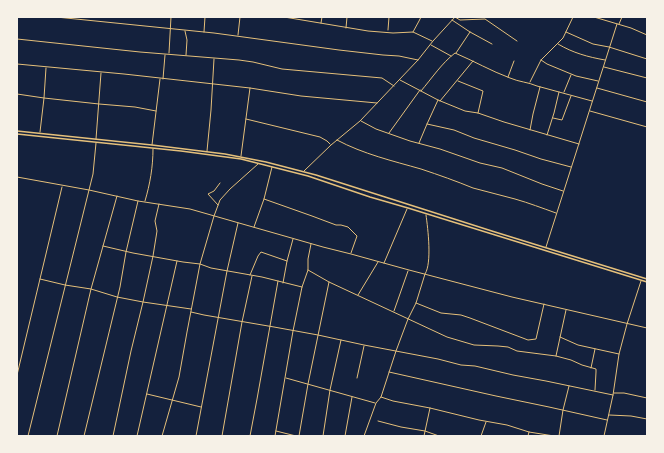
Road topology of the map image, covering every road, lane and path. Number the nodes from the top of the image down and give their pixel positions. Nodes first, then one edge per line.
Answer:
1 (56, 17) edge
2 (171, 17) edge
3 (205, 17) edge
4 (240, 17) edge
5 (284, 17) edge
6 (322, 17) edge
7 (347, 17) edge
8 (389, 17) edge
9 (421, 17) edge
10 (486, 17) edge
11 (573, 17) edge
12 (594, 17) edge
13 (622, 17) edge
14 (296, 18) edge
15 (452, 20) junction
16 (485, 20) junction
17 (321, 24) junction
18 (618, 25) junction
19 (170, 28) junction
20 (346, 28) junction
21 (184, 30) junction
22 (204, 32) junction
23 (387, 32) junction
24 (413, 32) junction
25 (470, 32) junction
26 (566, 32) junction
27 (647, 35) edge
28 (238, 36) junction
29 (17, 39) edge
30 (433, 41) junction
31 (516, 41) dead end
32 (492, 44) dead end
33 (557, 44) junction
34 (430, 45) junction
35 (609, 47) junction
36 (455, 53) junction
37 (165, 54) junction
38 (169, 54) junction
39 (186, 56) junction
40 (451, 56) junction
41 (214, 58) junction
42 (647, 59) edge
43 (418, 60) junction
44 (541, 60) junction
45 (605, 60) junction
46 (473, 61) junction
47 (514, 61) dead end
48 (17, 64) edge
49 (46, 67) junction
50 (603, 67) junction
51 (101, 72) junction
52 (571, 74) junction
53 (160, 78) junction
54 (508, 78) junction
55 (647, 78) edge
56 (162, 79) junction
57 (399, 80) junction
58 (458, 81) junction
59 (599, 81) junction
60 (530, 83) junction
61 (212, 84) junction
62 (394, 86) junction
63 (541, 87) junction
64 (250, 88) junction
65 (596, 88) junction
66 (420, 91) junction
67 (559, 92) junction
68 (564, 93) junction
69 (17, 94) edge
70 (571, 95) junction
71 (44, 98) junction
72 (439, 100) junction
73 (593, 101) junction
74 (647, 102) edge
75 (377, 103) junction
76 (99, 104) junction
77 (156, 111) junction
78 (590, 111) junction
79 (478, 113) junction
80 (553, 118) junction
81 (246, 120) junction
82 (360, 121) junction
83 (426, 124) junction
84 (647, 127) edge
85 (530, 130) junction
86 (17, 131) edge
87 (389, 133) junction
88 (17, 134) edge
89 (40, 134) junction
90 (547, 135) junction
91 (96, 139) junction
92 (336, 140) junction
93 (96, 143) junction
94 (331, 144) junction
95 (419, 144) junction
96 (579, 144) junction
97 (152, 145) junction
98 (153, 149) junction
99 (207, 152) junction
100 (241, 156) junction
101 (258, 163) junction
102 (272, 167) junction
103 (572, 167) junction
104 (304, 171) junction
105 (17, 177) edge
106 (220, 183) dead end
107 (63, 186) junction
108 (89, 190) junction
109 (564, 191) junction
110 (371, 192) junction
111 (116, 196) junction
112 (370, 197) junction
113 (264, 200) junction
114 (138, 201) junction
115 (145, 202) junction
116 (159, 204) junction
117 (218, 205) junction
118 (408, 208) junction
119 (426, 213) junction
120 (557, 213) junction
121 (214, 216) junction
122 (238, 223) junction
123 (254, 227) junction
124 (293, 238) junction
125 (311, 244) junction
126 (103, 246) junction
127 (546, 248) junction
128 (126, 252) junction
129 (351, 254) junction
130 (153, 256) junction
131 (177, 261) junction
132 (288, 261) junction
133 (378, 262) junction
134 (200, 264) junction
135 (384, 264) junction
136 (308, 270) junction
137 (409, 270) junction
138 (227, 271) junction
139 (425, 274) junction
140 (251, 275) junction
141 (40, 279) junction
142 (647, 279) edge
143 (641, 280) junction
144 (278, 282) junction
145 (329, 282) junction
146 (647, 282) edge
147 (283, 283) junction
148 (65, 285) junction
149 (302, 287) junction
150 (91, 289) junction
151 (358, 295) junction
152 (117, 297) junction
153 (143, 302) junction
154 (416, 303) junction
155 (544, 304) junction
156 (167, 306) junction
157 (191, 310) junction
158 (566, 310) junction
159 (191, 312) junction
160 (394, 312) junction
161 (218, 318) junction
162 (408, 319) junction
163 (242, 322) junction
164 (627, 324) junction
165 (270, 326) junction
166 (647, 328) edge
167 (293, 331) junction
168 (318, 335) junction
169 (560, 337) junction
170 (341, 340) junction
171 (364, 345) junction
172 (595, 348) junction
173 (396, 351) junction
174 (619, 354) junction
175 (556, 356) junction
176 (17, 359) edge
177 (21, 360) junction
178 (591, 368) junction
179 (389, 372) junction
180 (17, 375) edge
181 (285, 378) junction
182 (357, 378) dead end
183 (308, 384) junction
184 (569, 386) junction
185 (330, 390) junction
186 (595, 391) junction
187 (147, 394) junction
188 (614, 394) junction
189 (352, 396) junction
190 (381, 397) junction
191 (647, 398) edge
192 (172, 400) junction
193 (376, 403) junction
194 (202, 407) junction
195 (430, 408) junction
196 (563, 410) junction
197 (608, 415) junction
198 (647, 419) edge
199 (607, 420) junction
200 (378, 421) dead end
201 (486, 421) junction
202 (276, 431) junction
203 (425, 431) junction
204 (529, 432) junction
205 (28, 436) edge
206 (56, 436) edge
207 (84, 436) edge
208 (113, 436) edge
209 (137, 436) edge
210 (162, 436) edge
211 (196, 436) edge
212 (222, 436) edge
213 (250, 436) edge
214 (275, 436) edge
215 (296, 436) edge
216 (300, 436) edge
217 (322, 436) edge
218 (345, 436) edge
219 (364, 436) edge
220 (424, 436) edge
221 (439, 436) edge
222 (481, 436) edge
223 (528, 436) edge
224 (554, 436) edge
225 (559, 436) edge
226 (604, 436) edge

1 - 19 street
2 - 19 street
3 - 22 street
4 - 28 street
5 - 14 street
6 - 17 street
7 - 20 street
8 - 23 street
9 - 24 street
10 - 16 street
11 - 26 street
12 - 18 street
13 - 18 street
14 - 17 street
15 - 16 street
15 - 25 street
15 - 30 street
16 - 31 street
17 - 20 street
18 - 27 street
18 - 35 street
19 - 21 street
19 - 38 street
20 - 23 street
21 - 22 street
21 - 39 street
22 - 28 street
23 - 24 street
24 - 30 street
25 - 32 street
25 - 36 street
26 - 33 street
26 - 35 street
28 - 43 street
29 - 37 street
30 - 34 street
33 - 44 street
33 - 45 street
34 - 40 street
34 - 43 street
35 - 42 street
35 - 45 street
36 - 40 street
36 - 46 street
37 - 38 street
37 - 56 street
38 - 39 street
39 - 41 street
40 - 66 street
41 - 61 street
41 - 62 street
43 - 57 street
44 - 52 street
44 - 60 street
45 - 50 street
46 - 54 street
46 - 58 street
47 - 54 street
48 - 49 street
49 - 51 street
49 - 71 street
50 - 55 street
50 - 59 street
51 - 53 street
51 - 76 street
52 - 59 street
52 - 68 street
53 - 56 street
53 - 77 street
54 - 60 street
56 - 61 street
57 - 62 street
57 - 66 street
58 - 72 street
58 - 79 street
59 - 65 street
60 - 63 street
61 - 64 street
61 - 99 street
62 - 75 street
63 - 67 street
63 - 85 street
64 - 75 street
64 - 81 street
65 - 73 street
65 - 74 street
66 - 72 street
66 - 87 street
67 - 68 street
67 - 80 street
68 - 70 street
69 - 71 street
70 - 73 street
70 - 80 street
71 - 76 street
71 - 89 street
72 - 79 street
72 - 83 street
73 - 78 street
75 - 82 street
76 - 77 street
76 - 91 street
77 - 97 street
78 - 84 street
78 - 96 street
79 - 85 street
80 - 90 street
81 - 94 street
81 - 100 street
82 - 87 street
82 - 92 street
83 - 95 street
83 - 103 street
85 - 90 street
86 - 89 highway
87 - 95 street
88 - 93 highway
89 - 91 highway
90 - 96 street
91 - 97 highway
92 - 94 street
92 - 120 street
93 - 98 highway
93 - 108 street
94 - 104 street
95 - 109 street
96 - 103 street
97 - 99 highway
98 - 101 highway
98 - 115 street
99 - 100 highway
100 - 104 highway
101 - 102 highway
101 - 117 street
102 - 112 highway
102 - 113 street
103 - 109 street
104 - 110 highway
105 - 107 street
106 - 117 street
107 - 108 street
107 - 141 street
108 - 111 street
108 - 148 street
109 - 120 street
110 - 112 highway
110 - 127 highway
111 - 114 street
111 - 126 street
112 - 118 highway
113 - 123 street
113 - 129 street
114 - 115 street
114 - 128 street
115 - 116 street
116 - 121 street
116 - 130 street
117 - 121 street
118 - 119 highway
118 - 135 street
119 - 139 street
119 - 143 highway
120 - 127 street
121 - 122 street
121 - 134 street
122 - 123 street
122 - 138 street
123 - 124 street
124 - 125 street
124 - 132 street
125 - 129 street
125 - 136 street
126 - 128 street
126 - 150 street
127 - 142 highway
128 - 130 street
128 - 152 street
129 - 133 street
130 - 131 street
130 - 153 street
131 - 134 street
131 - 156 street
132 - 140 street
132 - 147 street
133 - 135 street
133 - 151 street
134 - 138 street
134 - 157 street
135 - 137 street
136 - 145 street
136 - 149 street
137 - 139 street
137 - 160 street
138 - 140 street
138 - 161 street
139 - 154 street
139 - 155 street
140 - 144 street
140 - 163 street
141 - 148 street
141 - 177 street
143 - 146 highway
143 - 164 street
144 - 147 street
144 - 165 street
145 - 151 street
145 - 168 street
147 - 149 street
148 - 150 street
148 - 205 street
149 - 167 street
150 - 152 street
150 - 206 street
151 - 160 street
152 - 153 street
152 - 207 street
153 - 156 street
153 - 208 street
154 - 155 street
154 - 162 street
155 - 158 street
156 - 157 street
156 - 187 street
157 - 159 street
158 - 164 street
158 - 169 street
159 - 161 street
159 - 192 street
160 - 162 street
161 - 163 street
161 - 194 street
162 - 173 street
162 - 175 street
163 - 165 street
163 - 212 street
164 - 166 street
164 - 174 street
165 - 167 street
165 - 213 street
167 - 168 street
167 - 181 street
168 - 170 street
168 - 183 street
169 - 172 street
169 - 175 street
170 - 171 street
170 - 185 street
171 - 173 street
171 - 182 street
172 - 174 street
172 - 178 street
173 - 179 street
173 - 184 street
174 - 188 street
175 - 178 street
176 - 177 street
177 - 180 street
178 - 186 street
179 - 190 street
179 - 196 street
181 - 183 street
181 - 202 street
183 - 185 street
183 - 216 street
184 - 186 street
184 - 196 street
185 - 189 street
185 - 217 street
186 - 188 street
187 - 192 street
187 - 209 street
188 - 191 street
188 - 197 street
189 - 193 street
189 - 218 street
190 - 193 street
190 - 195 street
192 - 194 street
192 - 210 street
193 - 219 street
194 - 211 street
195 - 201 street
195 - 203 street
196 - 199 street
196 - 225 street
197 - 198 street
197 - 199 street
199 - 226 street
200 - 203 street
201 - 204 street
201 - 222 street
202 - 214 street
202 - 215 street
203 - 220 street
203 - 221 street
204 - 223 street
204 - 224 street

